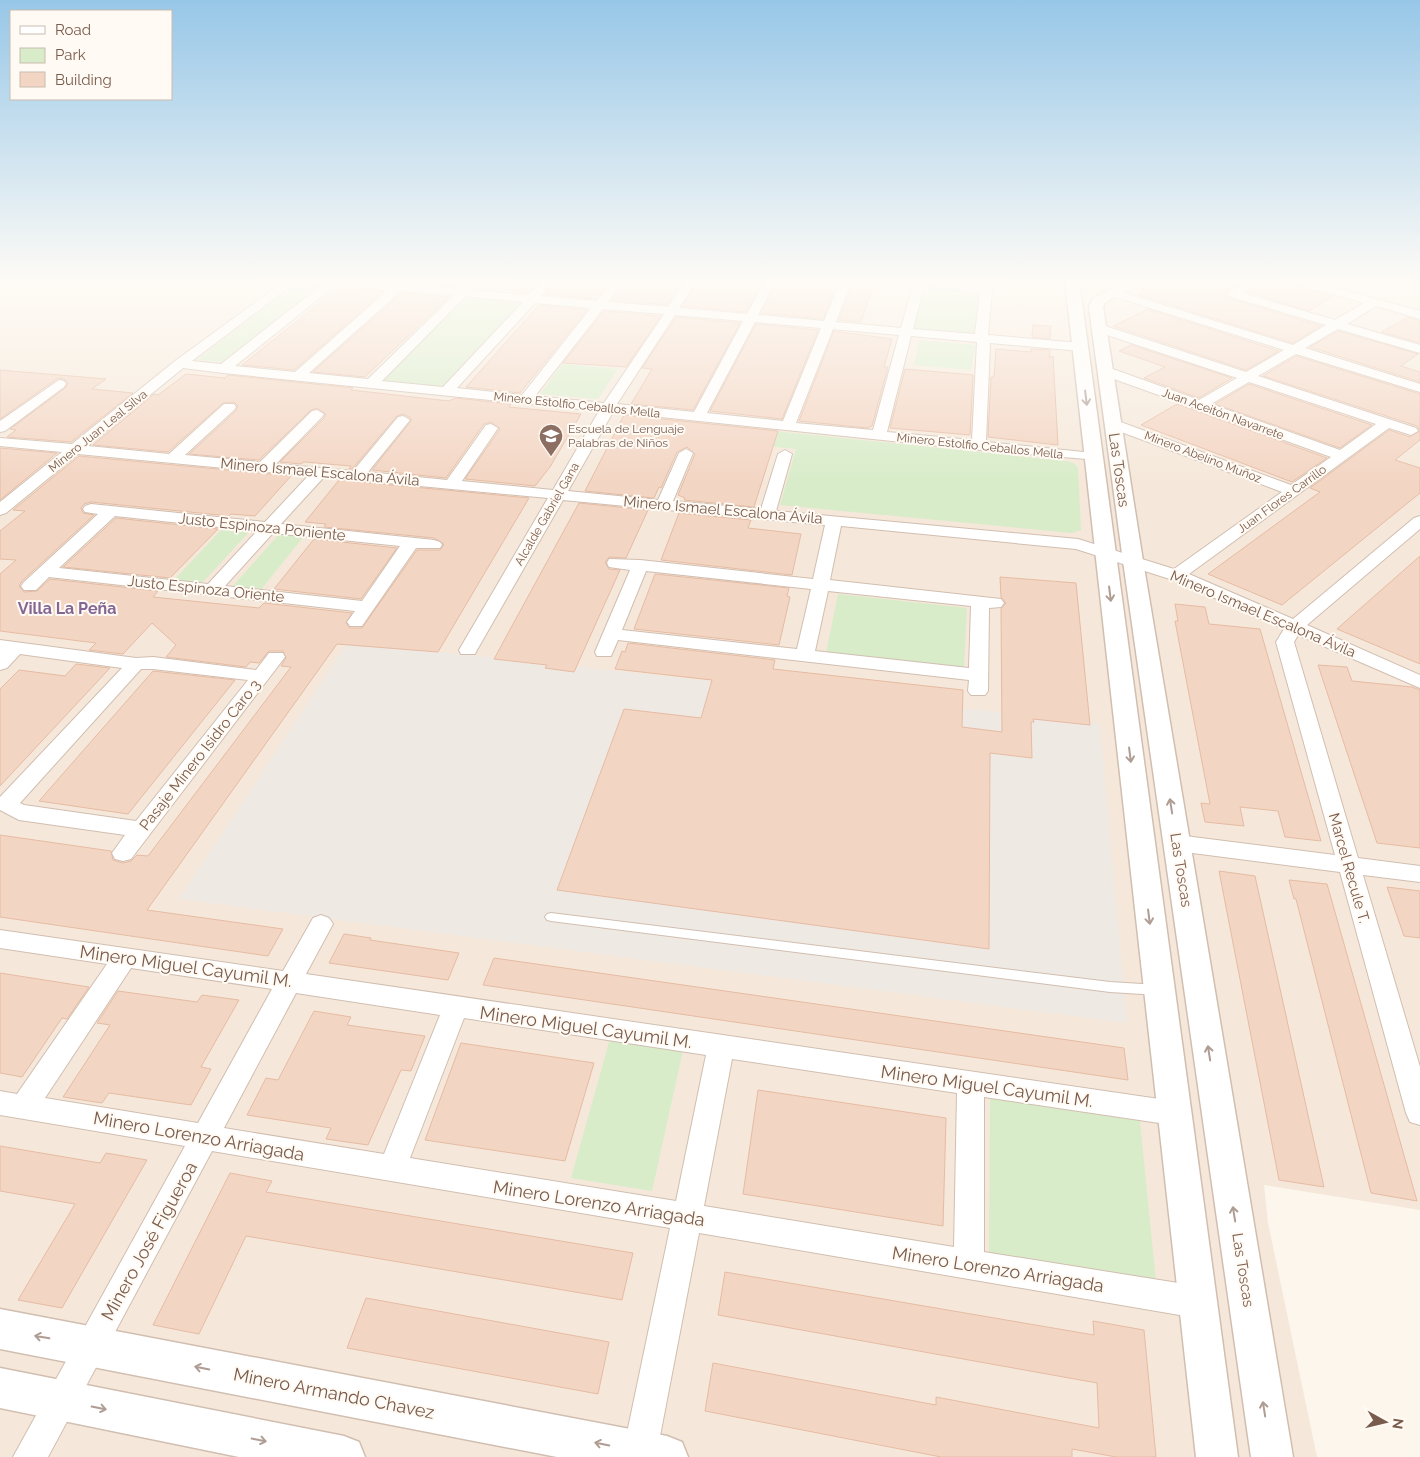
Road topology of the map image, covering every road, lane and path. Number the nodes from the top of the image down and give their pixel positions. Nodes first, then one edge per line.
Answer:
1 (201, 348) edge
2 (248, 348) edge
3 (330, 348) edge
4 (407, 348) edge
5 (486, 348) edge
6 (566, 348) edge
7 (647, 348) edge
8 (734, 348) edge
9 (819, 348) edge
10 (902, 348) edge
11 (982, 348) edge
12 (1089, 348) edge
13 (1094, 348) edge
14 (1133, 348) edge
15 (1291, 348) edge
16 (1294, 349) junction
17 (180, 364) junction
18 (223, 368) junction
19 (1105, 372) junction
20 (298, 376) junction
21 (1248, 377) junction
22 (59, 384) dead end
23 (371, 384) junction
24 (1420, 388) edge
25 (447, 391) junction
26 (526, 399) junction
27 (1200, 405) junction
28 (228, 406) dead end
29 (608, 408) junction
30 (317, 414) dead end
31 (698, 417) junction
32 (403, 420) dead end
33 (1387, 423) junction
34 (1113, 424) junction
35 (788, 426) junction
36 (0, 428) edge
37 (491, 428) dead end
38 (1411, 431) dead end
39 (878, 435) junction
40 (0, 442) edge
41 (979, 446) junction
42 (77, 448) junction
43 (686, 453) dead end
44 (785, 454) dead end
45 (1342, 456) junction
46 (1093, 457) junction
47 (173, 458) junction
48 (265, 466) junction
49 (320, 472) junction
50 (358, 475) junction
51 (452, 484) junction
52 (1293, 491) junction
53 (558, 494) junction
54 (664, 504) junction
55 (91, 509) dead end
56 (0, 510) edge
57 (111, 511) junction
58 (767, 514) junction
59 (834, 520) junction
60 (1420, 521) edge
61 (268, 528) junction
62 (411, 543) junction
63 (434, 545) dead end
64 (1119, 556) junction
65 (615, 562) dead end
66 (640, 565) junction
67 (46, 572) junction
68 (1177, 575) junction
69 (820, 584) junction
70 (30, 586) dead end
71 (212, 590) junction
72 (366, 607) junction
73 (356, 622) dead end
74 (1295, 626) junction
75 (612, 634) junction
76 (8, 647) edge
77 (468, 650) dead end
78 (604, 652) dead end
79 (805, 655) junction
80 (276, 658) dead end
81 (0, 664) edge
82 (136, 664) junction
83 (261, 676) junction
84 (1420, 682) edge
85 (3, 803) edge
86 (141, 830) junction
87 (1177, 843) junction
88 (123, 853) dead end
89 (1348, 864) junction
90 (1420, 874) edge
91 (551, 917) dead end
92 (322, 924) dead end
93 (0, 939) edge
94 (125, 958) junction
95 (290, 982) junction
96 (1158, 990) junction
97 (456, 1007) junction
98 (721, 1047) junction
99 (971, 1084) junction
100 (12, 1105) edge
101 (1420, 1112) edge
102 (1173, 1113) junction
103 (205, 1137) junction
104 (392, 1168) junction
105 (687, 1217) junction
106 (968, 1264) junction
107 (1197, 1302) junction
108 (0, 1329) edge
109 (91, 1346) junction
110 (0, 1388) edge
111 (62, 1401) junction
112 (649, 1455) edge
113 (30, 1457) edge
114 (344, 1457) edge
115 (1217, 1457) edge
116 (1272, 1457) edge

1 - 17 street, Minero Juan Leal Silva
2 - 18 street
3 - 20 street
4 - 23 street
5 - 25 street
6 - 26 street
7 - 29 street, Alcalde Gabriel Gana
8 - 31 street
9 - 35 street
10 - 39 street
11 - 41 street
12 -> 46 street, Las Toscas
13 - 19 street, Las Toscas
14 - 21 street
15 - 16 street
16 - 21 street
16 - 24 street
17 - 18 street, Minero Estolfio Ceballos Mella
17 - 42 street, Minero Juan Leal Silva
18 - 20 street, Minero Estolfio Ceballos Mella
19 - 27 street, Juan Aceitón Navarrete
19 - 34 street, Las Toscas
20 - 23 street, Minero Estolfio Ceballos Mella
21 - 27 street
21 - 33 street
22 - 36 street
23 - 25 street, Minero Estolfio Ceballos Mella
25 - 26 street, Minero Estolfio Ceballos Mella
26 - 29 street, Minero Estolfio Ceballos Mella
27 - 45 street, Juan Aceitón Navarrete
28 - 47 street
29 - 31 street, Minero Estolfio Ceballos Mella
29 - 53 street, Alcalde Gabriel Gana
30 - 48 street
31 - 35 street, Minero Estolfio Ceballos Mella
32 - 50 street
33 - 38 street
33 - 45 street, Juan Flores Carrillo
34 - 52 street, Minero Abelino Muñoz
34 - 64 street, Las Toscas
35 - 39 street, Minero Estolfio Ceballos Mella
37 - 51 street
39 - 41 street, Minero Estolfio Ceballos Mella
40 - 42 street, Minero Ismael Escalona Ávila
41 - 46 street, Minero Estolfio Ceballos Mella
42 - 47 street, Minero Ismael Escalona Ávila
42 - 56 street, Minero Juan Leal Silva
43 - 54 street
44 - 58 street
45 - 52 street, Juan Flores Carrillo
46 - 64 street, Las Toscas
47 - 48 street, Minero Ismael Escalona Ávila
48 - 49 street, Minero Ismael Escalona Ávila
49 - 50 street, Minero Ismael Escalona Ávila
49 - 61 street
50 - 51 street, Minero Ismael Escalona Ávila
51 - 53 street, Minero Ismael Escalona Ávila
52 - 68 street, Juan Flores Carrillo
53 - 54 street, Minero Ismael Escalona Ávila
53 - 77 street, Alcalde Gabriel Gana
54 - 58 street, Minero Ismael Escalona Ávila
55 - 57 street, Justo Espinoza Poniente
57 - 61 street, Justo Espinoza Poniente
57 - 67 street
58 - 59 street, Minero Ismael Escalona Ávila
59 - 64 street, Minero Ismael Escalona Ávila
59 - 69 street
60 - 74 street
61 - 62 street, Justo Espinoza Poniente
61 - 71 street
62 - 63 street, Justo Espinoza Poniente
62 - 72 street
64 - 68 street, Minero Ismael Escalona Ávila
87 -> 64 street, Las Toscas
64 -> 96 street, Las Toscas
65 - 66 street
66 - 69 street
66 - 75 street
67 - 70 street
67 - 71 street, Justo Espinoza Oriente
68 - 74 street, Minero Ismael Escalona Ávila
69 - 79 street
69 - 79 street
71 - 72 street, Justo Espinoza Oriente
72 - 73 street
74 - 84 street, Minero Ismael Escalona Ávila
74 - 89 street, Marcel Recule T.
75 - 78 street
75 - 79 street
76 - 81 street
76 - 82 street
80 - 83 street, Pasaje Minero Isidro Caro 3
82 - 83 street
82 - 85 street
83 - 86 street, Pasaje Minero Isidro Caro 3
85 - 86 street
86 - 88 street, Pasaje Minero Isidro Caro 3
87 - 89 street
116 -> 87 street, Las Toscas
89 - 90 street
89 - 101 street, Marcel Recule T.
91 - 96 lane
92 - 95 street, Minero José Figueroa
93 - 94 street, Minero Miguel Cayumil M.
94 - 95 street, Minero Miguel Cayumil M.
94 - 100 street
95 - 97 street, Minero Miguel Cayumil M.
95 - 103 street, Minero José Figueroa
96 - 102 street, Las Toscas
97 - 98 street, Minero Miguel Cayumil M.
97 - 104 street
98 - 99 street, Minero Miguel Cayumil M.
98 - 105 street
99 - 102 street, Minero Miguel Cayumil M.
99 - 106 street
100 - 103 street, Minero Lorenzo Arriagada
102 - 107 street, Las Toscas
103 - 104 street, Minero Lorenzo Arriagada
103 - 109 street, Minero José Figueroa
104 - 105 street, Minero Lorenzo Arriagada
105 - 106 street, Minero Lorenzo Arriagada
105 - 112 street
106 - 107 street, Minero Lorenzo Arriagada
107 - 115 street, Las Toscas
109 -> 108 street, Minero Armando Chavez
109 - 111 street, Minero José Figueroa
112 -> 109 street, Minero Armando Chavez
110 - 111 street
111 - 113 street, Minero José Figueroa
111 -> 114 street

